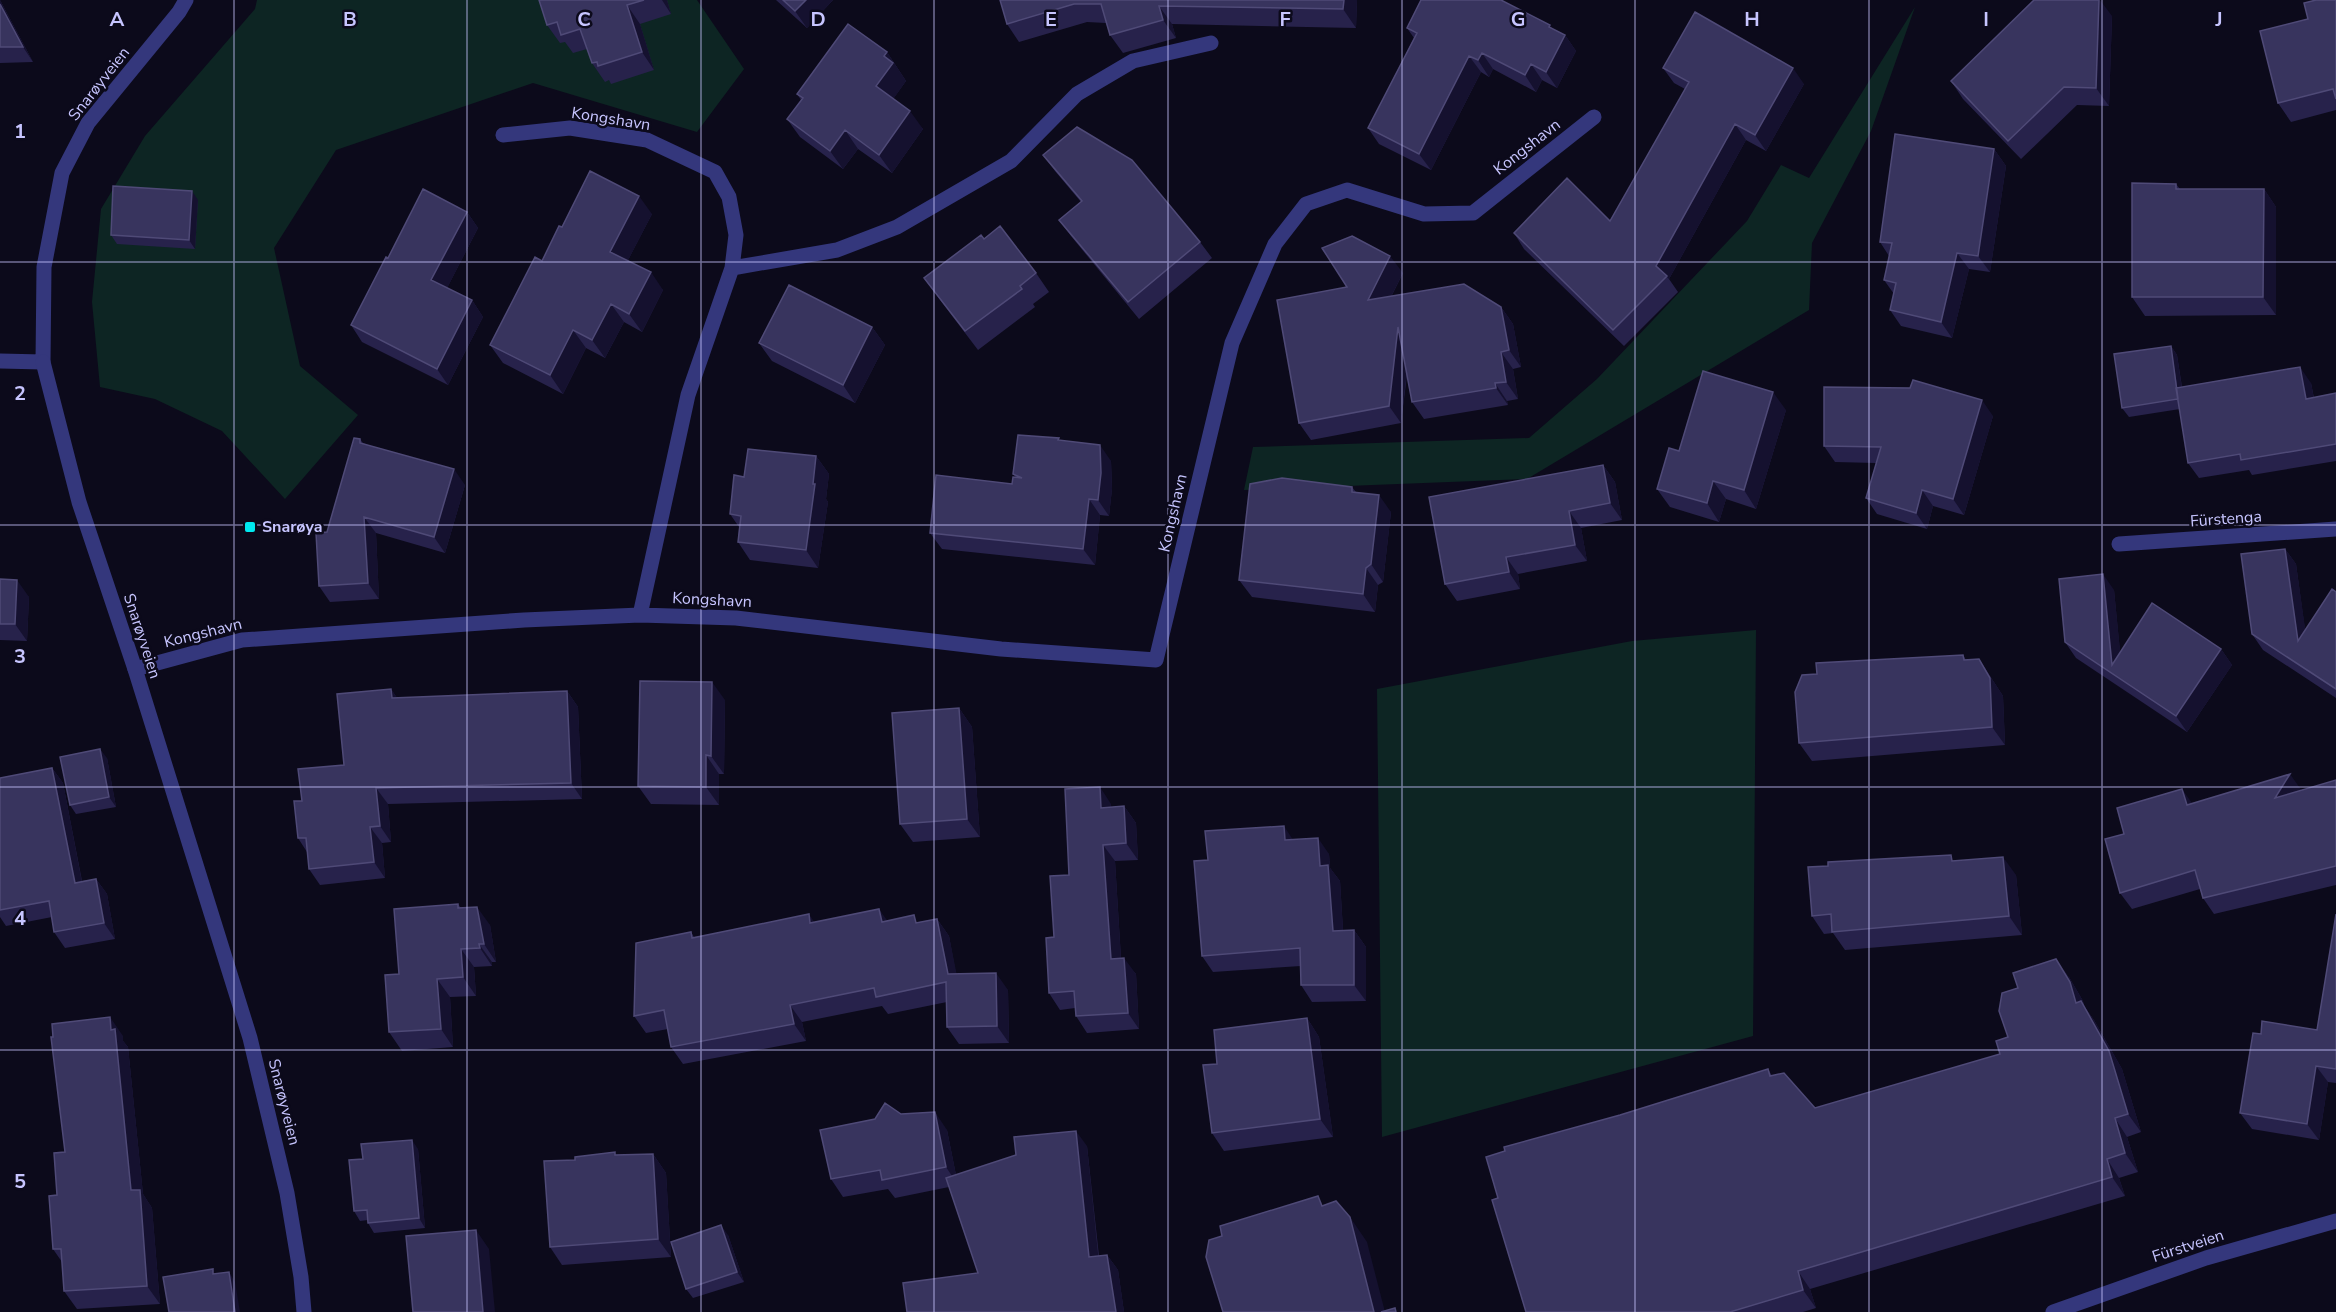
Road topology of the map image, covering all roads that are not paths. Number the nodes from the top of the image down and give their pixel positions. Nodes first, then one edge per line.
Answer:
1 (186, 0) edge
2 (1210, 43) dead end
3 (1594, 117) dead end
4 (503, 135) dead end
5 (732, 268) junction
6 (0, 361) edge
7 (43, 362) junction
8 (2336, 529) edge
9 (2119, 544) dead end
10 (640, 615) junction
11 (135, 669) junction
12 (2336, 1221) edge
13 (304, 1312) edge
14 (2053, 1312) edge

1 - 7 street, Snarøyveien
2 - 5 street
3 - 10 street, Kongshavn
4 - 5 street, Kongshavn
5 - 10 street, Kongshavn
6 - 7 street
7 - 11 street, Snarøyveien
8 - 9 street, Fürstenga
10 - 11 street, Kongshavn
11 - 13 street, Snarøyveien
12 - 14 street, Fürstveien

